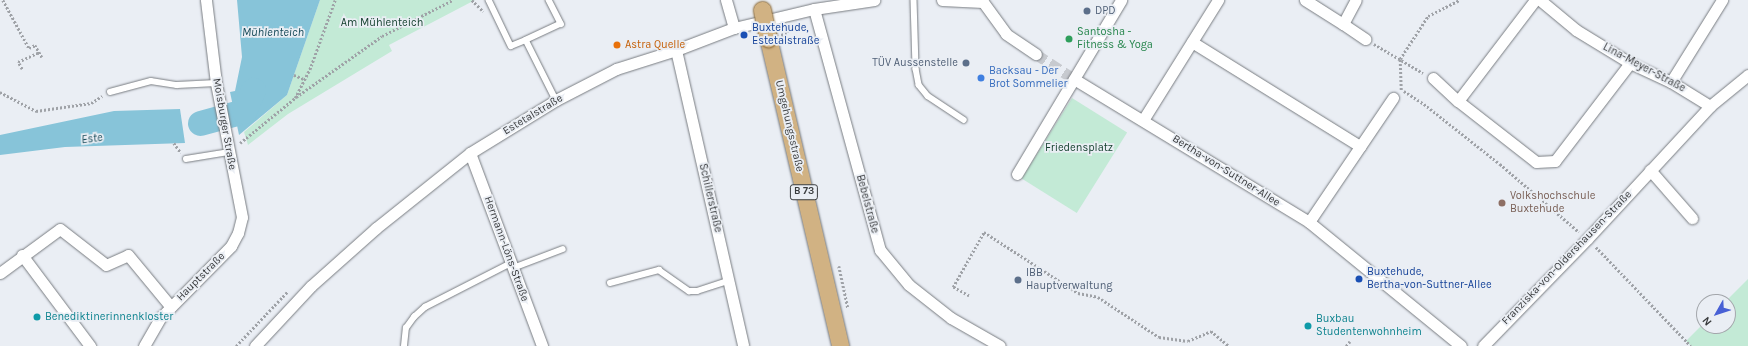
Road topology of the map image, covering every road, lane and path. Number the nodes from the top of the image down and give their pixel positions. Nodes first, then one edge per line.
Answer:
1 (3, 0) edge
2 (206, 0) edge
3 (335, 0) edge
4 (453, 0) edge
5 (472, 0) edge
6 (489, 0) edge
7 (549, 0) edge
8 (726, 0) edge
9 (874, 0) edge
10 (914, 0) edge
11 (942, 0) edge
12 (1121, 0) edge
13 (1218, 0) edge
14 (1305, 0) edge
15 (1356, 0) edge
16 (1459, 0) edge
17 (1535, 0) edge
18 (1540, 0) edge
19 (1722, 0) edge
20 (984, 1) edge
21 (761, 5) edge
22 (814, 9) junction
23 (483, 11) dead end
24 (1342, 24) junction
25 (734, 28) junction
26 (1365, 39) joint
27 (526, 40) junction
28 (1192, 42) junction
29 (676, 50) junction
30 (39, 52) junction
31 (1036, 54) tunnel mouth
32 (42, 58) dead end
33 (1400, 59) junction
34 (1630, 63) junction
35 (22, 69) dead end
36 (294, 75) dead end
37 (1748, 75) edge
38 (1433, 78) joint
39 (304, 79) junction
40 (1074, 79) junction
41 (1671, 82) junction
42 (216, 83) junction
43 (0, 92) edge
44 (110, 92) joint
45 (295, 98) junction
46 (1393, 98) dead end
47 (556, 100) junction
48 (1458, 101) junction
49 (1710, 106) junction
50 (964, 120) dead end
51 (1143, 120) junction
52 (1360, 146) junction
53 (229, 152) junction
54 (470, 153) junction
55 (186, 160) dead end
56 (1650, 170) junction
57 (1017, 174) dead end
58 (1692, 218) dead end
59 (1309, 222) junction
60 (1588, 239) junction
61 (231, 246) joint
62 (563, 249) dead end
63 (22, 255) junction
64 (512, 266) junction
65 (0, 272) edge
66 (728, 281) junction
67 (610, 283) dead end
68 (969, 296) dead end
69 (171, 307) junction
70 (1350, 341) dead end
71 (90, 346) edge
72 (144, 346) edge
73 (256, 346) edge
74 (404, 346) edge
75 (542, 346) edge
76 (743, 346) edge
77 (840, 346) edge
78 (1000, 346) edge
79 (1229, 346) edge
80 (1346, 346) edge
81 (1461, 346) edge
82 (1483, 346) edge
83 (1692, 346) edge

1 - 30 path
2 - 42 street, Moisburger Straße
3 - 39 path
4 - 45 path
5 - 23 path
6 - 27 lane
7 - 27 lane
8 - 25 street
9 - 22 street, Estetalstraße
10 - 50 lane
11 - 20 street
12 - 40 street
13 - 28 street
14 - 24 street
15 - 24 street
16 - 33 path
17 - 48 street
18 - 34 street, Lina-Meyer-Straße
19 - 41 street
20 - 31 street
21 - 77 main road, Umgehungsstraße / B 73, bridge
22 - 25 street, Estetalstraße
22 - 78 street, Bebelstraße
24 - 26 street
25 - 29 street, Estetalstraße
26 - 33 path
27 - 47 lane
28 - 51 street
28 - 52 street
29 - 47 street, Estetalstraße
29 - 66 street, Schillerstraße
30 - 32 path
30 - 35 path
33 - 38 path
33 - 60 path
34 - 41 street, Lina-Meyer-Straße
34 - 48 street
36 - 39 path
37 - 49 street, Franziska-von-Oldershausen-Straße
38 - 48 street
39 - 45 path
40 - 51 street, Bertha-von-Suttner-Allee
40 - 57 street
41 - 49 street, Lina-Meyer-Straße
42 - 44 lane
42 - 53 street, Moisburger Straße
43 - 44 path
45 - 53 path
46 - 52 street
47 - 54 street, Estetalstraße
49 - 56 street, Franziska-von-Oldershausen-Straße
51 - 59 street, Bertha-von-Suttner-Allee
52 - 59 street
53 - 55 lane
53 - 61 street, Moisburger Straße
54 - 64 street, Hermann-Löns-Straße
54 - 73 street, Estetalstraße
56 - 58 street
56 - 60 street, Franziska-von-Oldershausen-Straße
59 - 81 street, Bertha-von-Suttner-Allee
60 - 82 street, Franziska-von-Oldershausen-Straße
60 - 83 path
61 - 69 street, Hauptstraße
62 - 64 lane
63 - 65 street
63 - 69 street
63 - 71 street
64 - 74 lane
64 - 75 street, Hermann-Löns-Straße
66 - 67 lane
66 - 76 street, Schillerstraße
68 - 79 path
69 - 72 street, Hauptstraße
70 - 80 path

